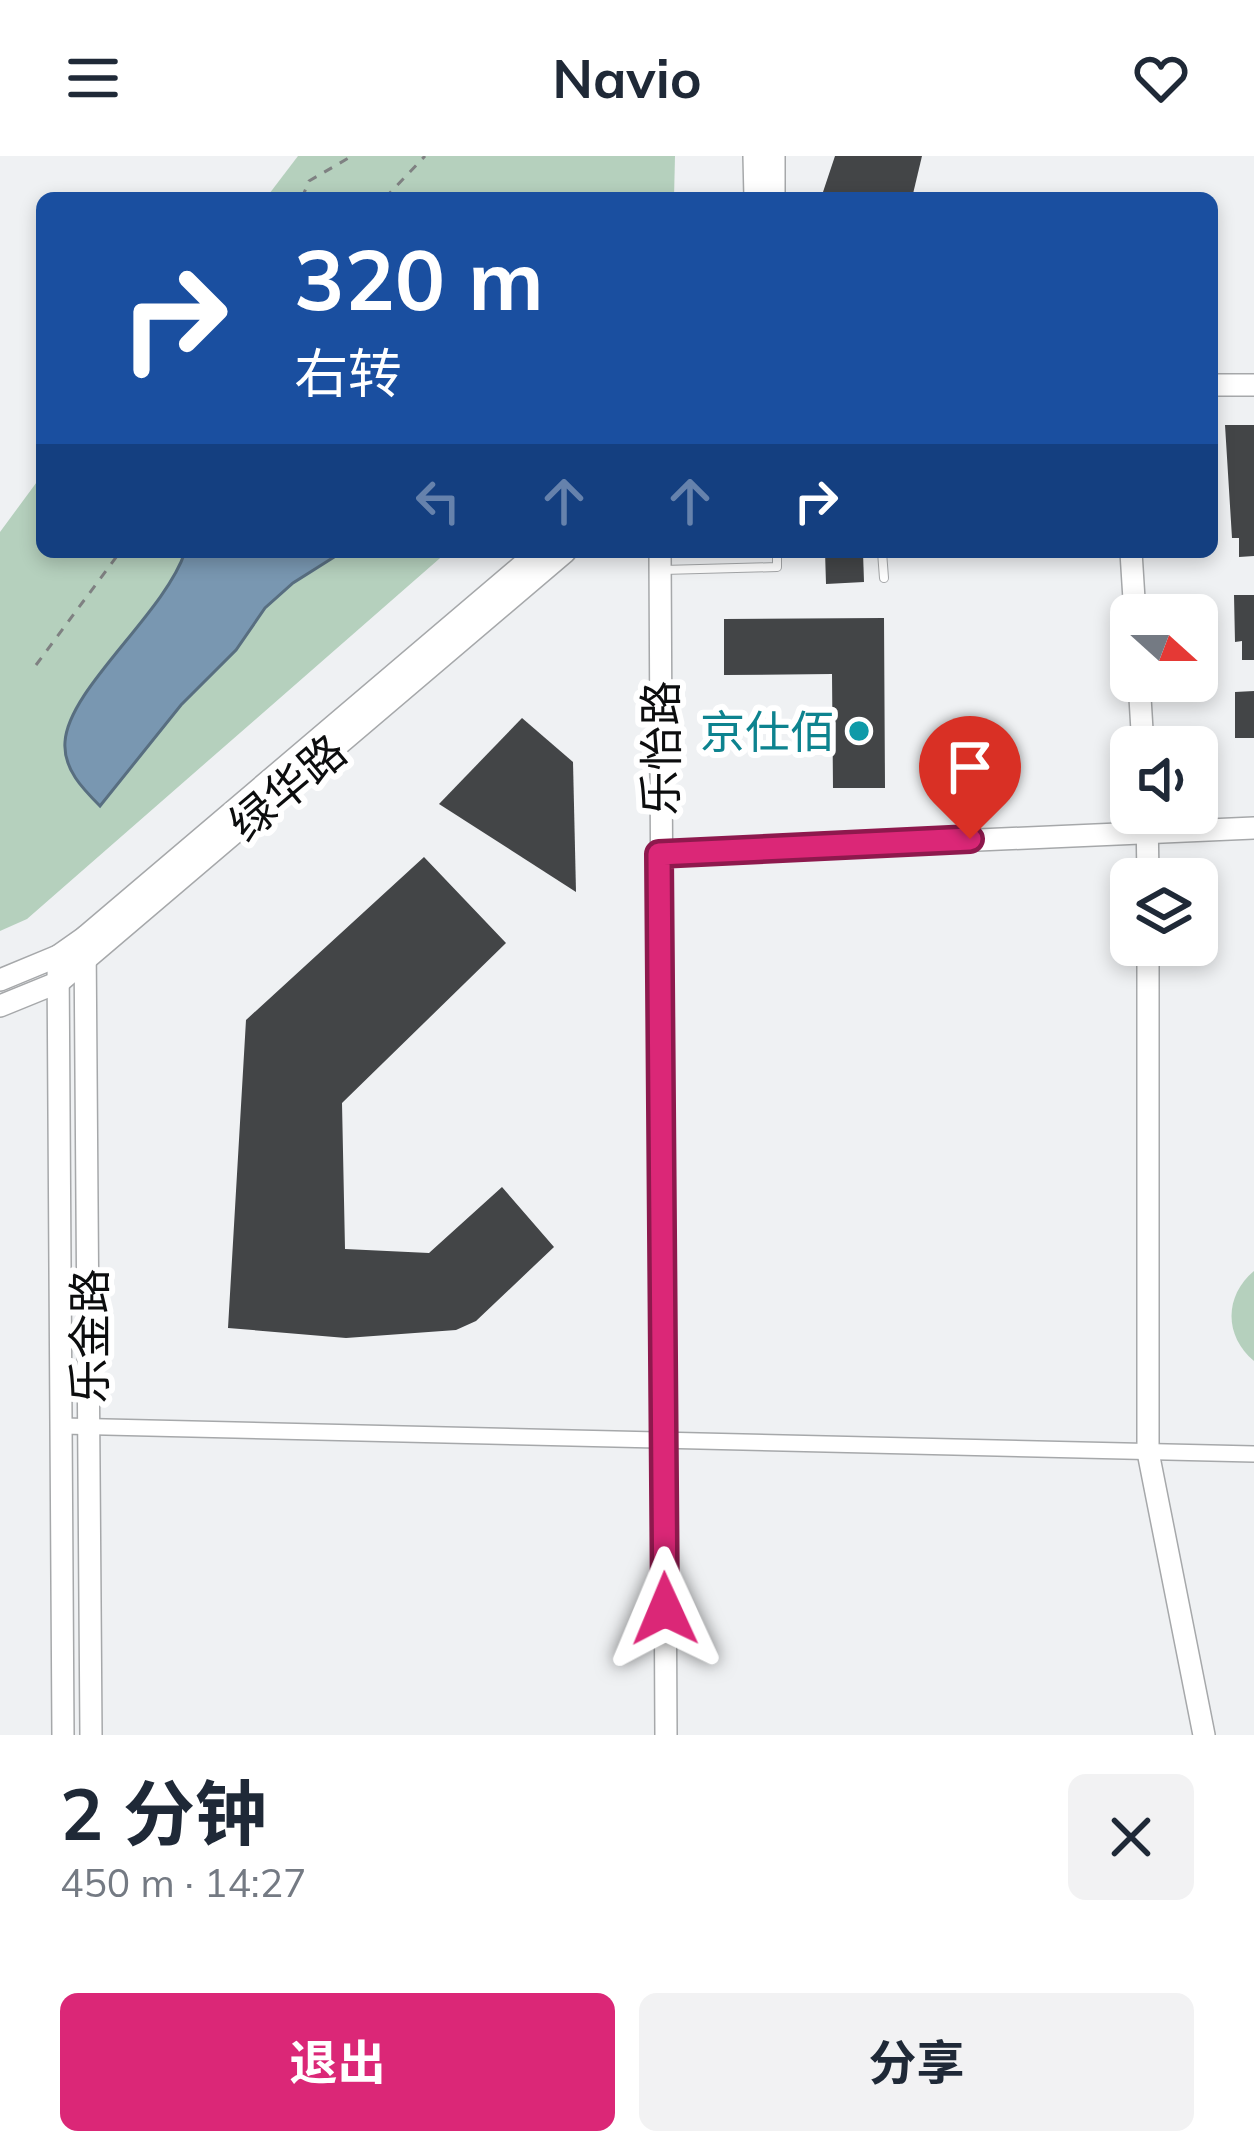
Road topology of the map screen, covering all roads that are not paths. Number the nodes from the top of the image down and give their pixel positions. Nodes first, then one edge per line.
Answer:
1 (754, 156) edge
2 (774, 156) edge
3 (755, 192) edge
4 (774, 192) edge
5 (1218, 385) edge
6 (1254, 385) edge
7 (531, 558) edge
8 (558, 558) edge
9 (777, 558) edge
10 (882, 558) edge
11 (1131, 558) edge
12 (657, 565) edge
13 (884, 578) dead end
14 (1134, 594) edge
15 (1110, 824) edge
16 (1218, 826) edge
17 (1254, 828) edge
18 (659, 854) junction
19 (86, 947) junction
20 (58, 956) junction
21 (1148, 966) edge
22 (0, 980) edge
23 (59, 982) junction
24 (0, 1006) edge
25 (63, 1426) junction
26 (89, 1426) junction
27 (663, 1442) junction
28 (1148, 1452) junction
29 (1254, 1454) edge
30 (63, 1735) edge
31 (91, 1735) edge
32 (666, 1735) edge
33 (1204, 1735) edge

1 - 3 main road
2 - 4 main road
5 - 6 main road
7 - 19 main road, 绿华路
8 - 19 main road, 绿华路
9 - 12 lane
10 - 13 lane
11 - 14 main road
12 - 18 main road, 乐怡路
15 - 18 main road
16 - 17 main road
18 - 27 main road, 乐怡路
19 - 20 main road, 绿华路
19 - 23 main road, 绿华路
19 - 26 main road, 乐金路
20 - 22 main road, 绿华路
20 - 23 main road, 乐金路
21 - 28 main road
23 - 24 main road, 绿华路
23 - 25 main road, 乐金路
25 - 26 street
25 - 30 main road, 乐金路
26 - 27 street
26 - 31 main road, 乐金路
27 - 28 street
27 - 32 main road, 乐怡路
28 - 29 street
28 - 33 main road

